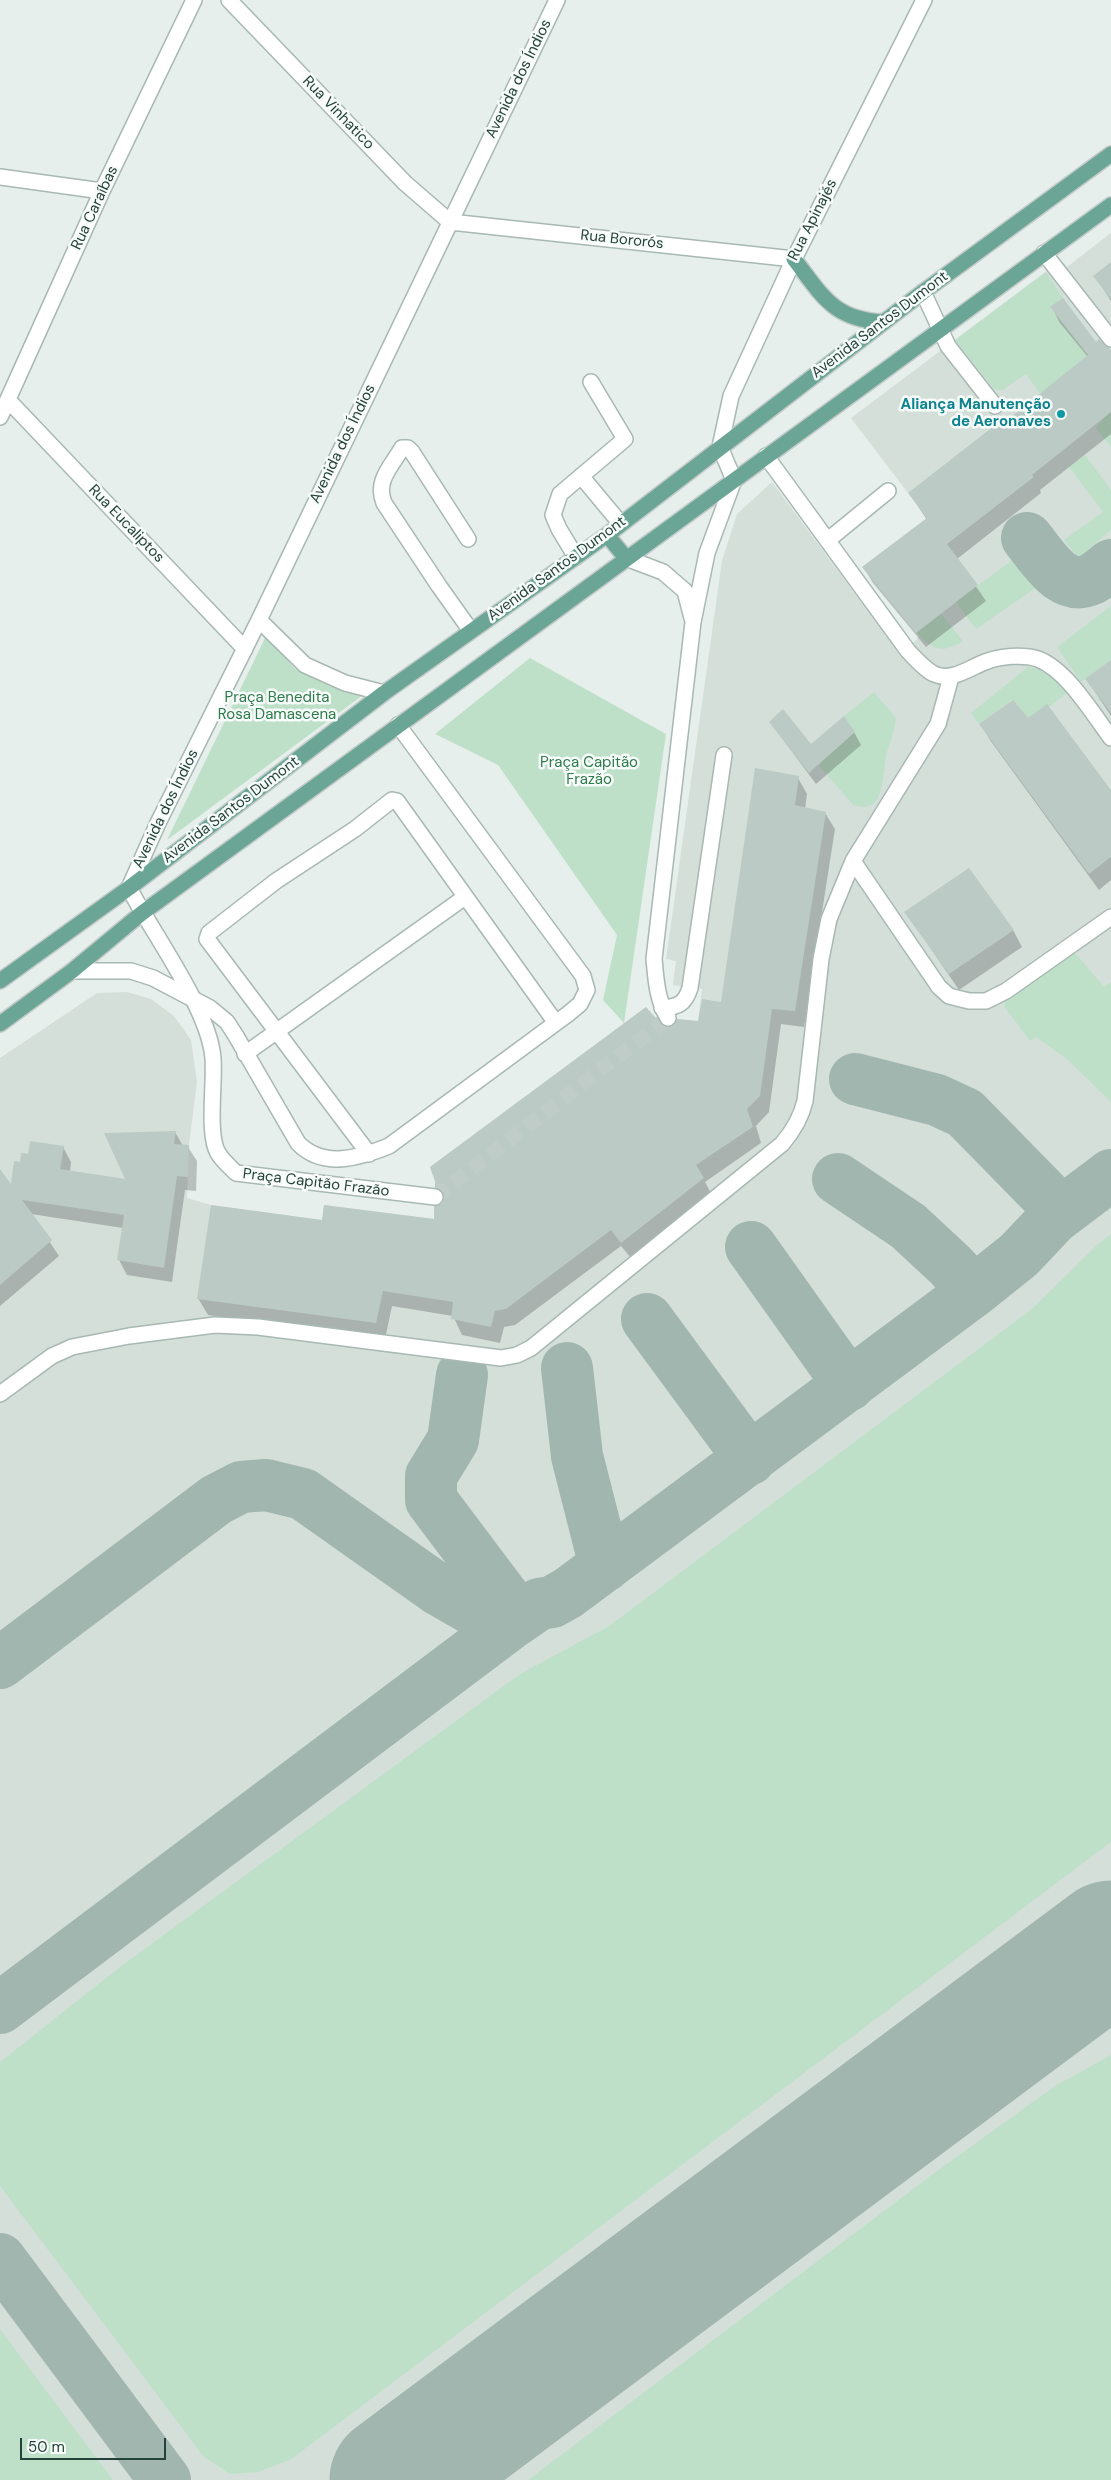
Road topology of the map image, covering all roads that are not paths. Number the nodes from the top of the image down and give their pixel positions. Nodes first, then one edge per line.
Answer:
1 (194, 0) edge
2 (229, 0) edge
3 (557, 0) edge
4 (924, 0) edge
5 (1111, 154) edge
6 (0, 177) edge
7 (102, 191) junction
8 (1111, 205) edge
9 (450, 222) junction
10 (1044, 254) junction
11 (794, 259) junction
12 (924, 292) junction
13 (884, 322) junction
14 (938, 330) junction
15 (1111, 339) edge
16 (591, 382) dead end
17 (8, 400) junction
18 (995, 406) dead end
19 (0, 417) edge
20 (720, 447) junction
21 (766, 456) junction
22 (581, 476) junction
23 (734, 480) junction
24 (888, 491) dead end
25 (621, 524) junction
26 (607, 535) junction
27 (468, 539) dead end
28 (828, 540) junction
29 (576, 557) junction
30 (626, 558) junction
31 (259, 620) junction
32 (692, 622) junction
33 (471, 631) junction
34 (245, 649) junction
35 (951, 677) junction
36 (384, 694) junction
37 (398, 725) junction
38 (1111, 738) edge
39 (724, 755) dead end
40 (853, 861) junction
41 (129, 888) junction
42 (465, 897) junction
43 (142, 913) junction
44 (1111, 917) edge
45 (72, 971) junction
46 (0, 981) edge
47 (191, 997) junction
48 (2, 1019) edge
49 (556, 1023) junction
50 (277, 1030) junction
51 (246, 1054) junction
52 (369, 1154) junction
53 (435, 1197) tunnel mouth
54 (0, 1394) edge

1 - 7 street, Rua Caraíbas
2 - 9 street, Rua Vinhatico
3 - 9 street, Avenida dos Índios
4 - 11 street, Rua Apinajés
5 - 12 main road, Avenida Santos Dumont
6 - 7 street
7 - 17 street, Rua Caraíbas
8 - 10 main road, Avenida Santos Dumont
9 - 11 street, Rua Bororós
9 - 31 street, Avenida dos Índios
10 - 14 main road, Avenida Santos Dumont
10 - 15 street
11 - 13 main road
11 - 20 street, Rua Apinajés
12 - 13 main road, Avenida Santos Dumont
12 - 14 street
13 - 20 main road, Avenida Santos Dumont
14 - 18 street
14 - 21 main road, Avenida Santos Dumont
16 - 22 street
17 - 19 street, Rua Caraíbas
17 - 34 street, Rua Eucaliptos
20 - 23 street
20 - 25 main road, Avenida Santos Dumont
21 - 23 main road, Avenida Santos Dumont
21 - 28 street
22 - 25 street
22 - 29 street
23 - 30 main road, Avenida Santos Dumont
23 - 32 street
24 - 28 street
25 - 26 main road, Avenida Santos Dumont
26 - 29 main road, Avenida Santos Dumont
26 - 30 main road
27 - 33 street
28 - 35 street
29 - 33 main road, Avenida Santos Dumont
30 - 32 street
30 - 37 main road, Avenida Santos Dumont
31 - 34 street, Avenida dos Índios
31 - 36 street
32 - 39 street
33 - 36 main road, Avenida Santos Dumont
34 - 41 street, Avenida dos Índios
35 - 38 street
35 - 40 street
36 - 41 main road, Avenida Santos Dumont
37 - 43 main road, Avenida Santos Dumont
37 - 49 street
40 - 44 street
40 - 54 street
41 - 43 street, Praça Capitão Frazão
41 - 46 main road, Avenida Santos Dumont
42 - 49 street
42 - 50 street
42 - 50 street
43 - 45 main road, Avenida Santos Dumont
43 - 47 street, Praça Capitão Frazão
45 - 47 street
45 - 48 main road, Avenida Santos Dumont
47 - 51 street
47 - 53 street, Praça Capitão Frazão
49 - 52 street
50 - 51 street
50 - 52 street
51 - 52 street

